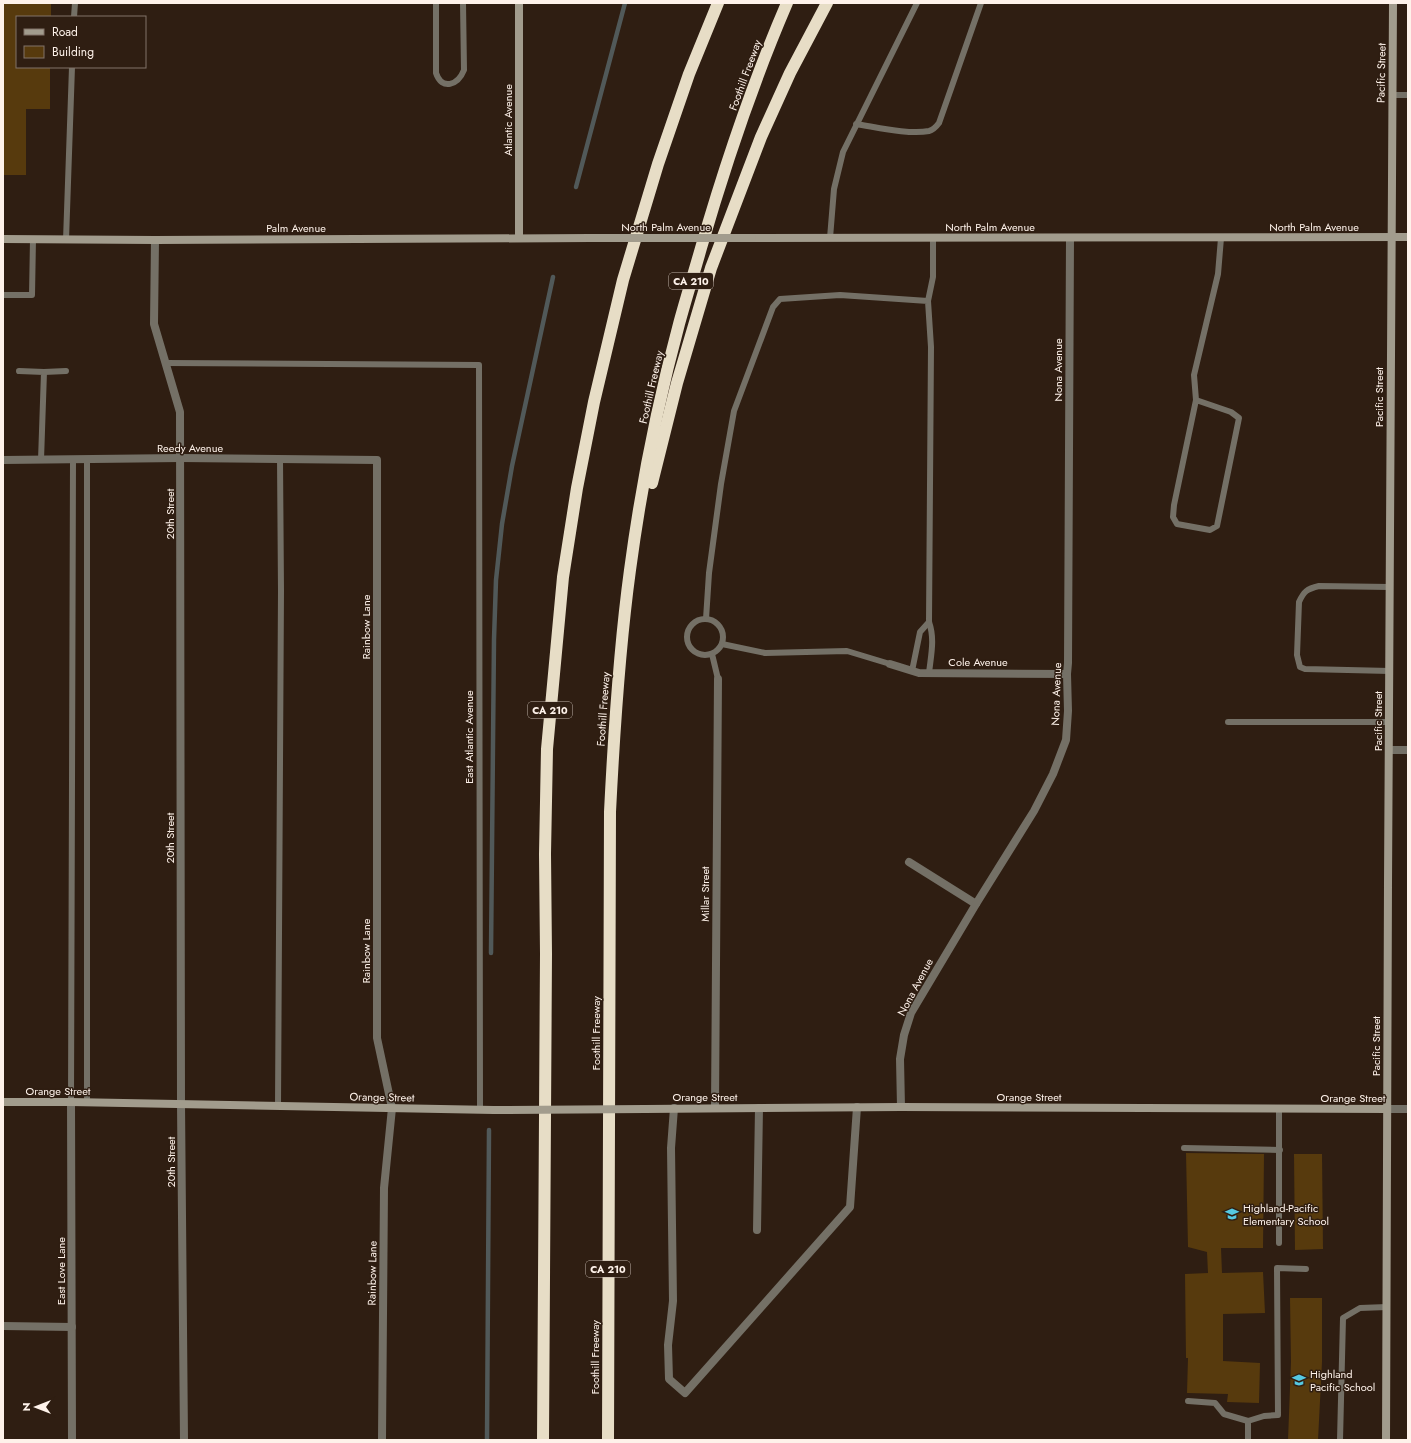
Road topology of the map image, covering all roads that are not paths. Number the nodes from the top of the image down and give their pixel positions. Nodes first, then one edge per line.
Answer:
1 (74, 3) edge
2 (436, 3) edge
3 (463, 3) edge
4 (519, 3) edge
5 (718, 3) edge
6 (788, 3) edge
7 (827, 3) edge
8 (917, 3) edge
9 (981, 3) edge
10 (1393, 3) edge
11 (74, 16) edge
12 (72, 68) edge
13 (1392, 95) junction
14 (1408, 95) edge
15 (856, 124) junction
16 (1408, 237) edge
17 (519, 238) junction
18 (590, 238) joint
19 (830, 238) junction
20 (933, 238) junction
21 (1070, 238) junction
22 (1221, 238) junction
23 (1390, 238) junction
24 (3, 239) edge
25 (33, 240) junction
26 (66, 240) junction
27 (155, 240) junction
28 (3, 295) edge
29 (928, 301) junction
30 (166, 363) junction
31 (19, 371) dead end
32 (66, 371) dead end
33 (44, 372) junction
34 (1196, 400) junction
35 (181, 458) junction
36 (280, 459) junction
37 (3, 460) edge
38 (41, 460) junction
39 (73, 460) junction
40 (87, 460) junction
41 (377, 460) joint
42 (630, 569) junction
43 (1390, 587) junction
44 (706, 619) junction
45 (929, 622) junction
46 (722, 644) junction
47 (712, 654) junction
48 (890, 664) joint
49 (912, 671) junction
50 (1390, 671) junction
51 (929, 673) junction
52 (1067, 674) junction
53 (718, 679) joint
54 (1228, 722) dead end
55 (1389, 722) junction
56 (1389, 750) junction
57 (1408, 750) edge
58 (909, 862) dead end
59 (976, 904) junction
60 (3, 1102) edge
61 (71, 1102) junction
62 (87, 1103) junction
63 (182, 1104) junction
64 (278, 1106) junction
65 (857, 1107) junction
66 (901, 1107) junction
67 (392, 1108) junction
68 (674, 1108) junction
69 (715, 1108) junction
70 (759, 1108) junction
71 (480, 1109) junction
72 (1279, 1109) junction
73 (1387, 1109) junction
74 (1408, 1109) edge
75 (1184, 1148) dead end
76 (1280, 1150) junction
77 (757, 1230) dead end
78 (1279, 1243) dead end
79 (1306, 1269) dead end
80 (1387, 1308) junction
81 (3, 1326) edge
82 (72, 1327) junction
83 (1188, 1402) dead end
84 (1248, 1421) junction
85 (72, 1440) edge
86 (184, 1440) edge
87 (382, 1440) edge
88 (543, 1440) edge
89 (608, 1440) edge
90 (1248, 1440) edge
91 (1340, 1440) edge
92 (1386, 1440) edge

1 - 11 lane
2 - 3 lane
4 - 17 street, Atlantic Avenue
5 - 88 highway, CA 210
6 - 42 highway, Foothill Freeway / CA 210
7 - 42 highway
8 - 15 lane
9 - 15 lane
10 - 13 street, Pacific Street
12 - 26 lane
13 - 14 lane
13 - 23 street, Pacific Street
15 - 19 lane
16 - 23 street
17 - 18 street, Palm Avenue
17 - 27 street, Palm Avenue
18 - 19 street, North Palm Avenue, bridge
19 - 20 street, North Palm Avenue
20 - 21 street, North Palm Avenue
20 - 29 lane
21 - 22 street, North Palm Avenue
21 - 52 street, Nona Avenue
22 - 23 street, North Palm Avenue
22 - 34 lane
23 - 43 street, Pacific Street
24 - 25 street, Palm Avenue
25 - 26 street, Palm Avenue
25 - 28 lane
26 - 27 street, Palm Avenue
27 - 30 street, 20th Street
29 - 44 lane
29 - 45 lane
30 - 35 street, 20th Street
30 - 71 lane, East Atlantic Avenue
31 - 33 lane
32 - 33 lane
33 - 38 lane
34 - 34 lane
35 - 36 street, Reedy Avenue
35 - 40 street, Reedy Avenue
35 - 63 street, 20th Street
36 - 41 street, Reedy Avenue
36 - 64 lane
37 - 38 street, Reedy Avenue
38 - 39 street, Reedy Avenue
39 - 40 street, Reedy Avenue
39 - 61 lane
40 - 62 lane
41 - 67 street, Rainbow Lane
42 - 89 highway, Foothill Freeway / CA 210
43 - 50 street, Pacific Street
43 - 50 lane
44 - 46 lane
44 - 47 lane
45 - 49 lane
45 - 51 lane
46 - 47 lane
46 - 48 lane
47 - 53 lane
48 - 49 street, Cole Avenue
49 - 51 street, Cole Avenue
50 - 55 street, Pacific Street
51 - 52 street, Cole Avenue
52 - 59 street, Nona Avenue
53 - 69 street, Millar Street
54 - 55 lane
55 - 56 street, Pacific Street
56 - 57 street
56 - 73 street, Pacific Street
58 - 59 street
59 - 66 street, Nona Avenue
60 - 61 street, Orange Street
61 - 62 street, Orange Street
61 - 82 street, East Love Lane
62 - 63 street, Orange Street
63 - 64 street, Orange Street
63 - 86 street, 20th Street
64 - 67 street, Orange Street
65 - 66 street, Orange Street
65 - 68 street
65 - 70 street, Orange Street
66 - 72 street, Orange Street
67 - 71 street, Orange Street
67 - 87 street, Rainbow Lane
68 - 69 street, Orange Street
68 - 71 street, Orange Street, bridge
69 - 70 street, Orange Street
70 - 77 street
72 - 73 street, Orange Street
72 - 76 lane
73 - 74 street, Orange Street
73 - 80 street, Pacific Street
75 - 76 lane
76 - 78 lane
79 - 84 lane
80 - 91 lane
80 - 92 street, Pacific Street
81 - 82 street
82 - 85 street, East Love Lane
83 - 84 lane
84 - 90 lane

